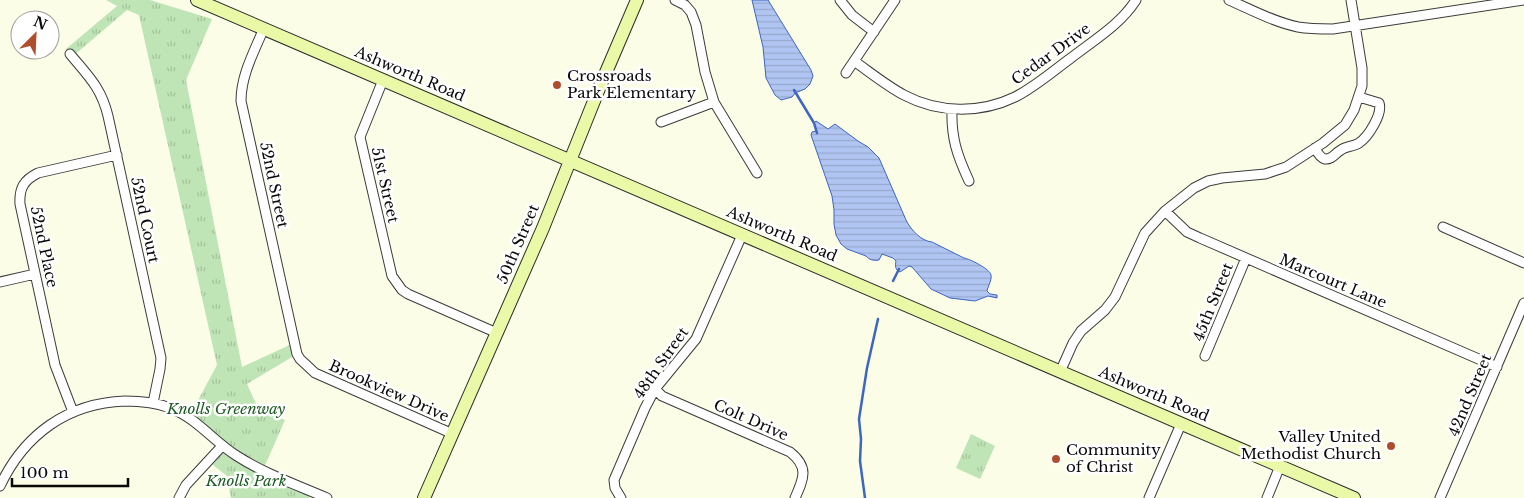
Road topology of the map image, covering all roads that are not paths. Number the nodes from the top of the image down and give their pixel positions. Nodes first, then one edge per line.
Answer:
1 (197, 0) edge
2 (636, 0) edge
3 (675, 0) edge
4 (840, 0) edge
5 (895, 0) edge
6 (1136, 0) edge
7 (1229, 0) edge
8 (1351, 0) edge
9 (1524, 0) edge
10 (1354, 25) junction
11 (264, 28) junction
12 (874, 32) junction
13 (70, 54) dead end
14 (854, 61) junction
15 (846, 73) dead end
16 (382, 80) junction
17 (1359, 96) junction
18 (714, 102) junction
19 (952, 109) junction
20 (661, 122) dead end
21 (1315, 148) junction
22 (117, 155) junction
23 (570, 161) junction
24 (757, 173) dead end
25 (969, 181) dead end
26 (1165, 211) junction
27 (1443, 227) dead end
28 (742, 235) junction
29 (1246, 258) junction
30 (1524, 263) edge
31 (35, 274) junction
32 (0, 282) edge
33 (1524, 303) edge
34 (497, 333) junction
35 (296, 350) joint
36 (1205, 356) dead end
37 (1497, 366) junction
38 (1060, 372) junction
39 (655, 389) junction
40 (153, 403) junction
41 (74, 412) junction
42 (1181, 424) junction
43 (452, 434) junction
44 (222, 446) junction
45 (1280, 466) junction
46 (0, 486) edge
47 (179, 498) edge
48 (327, 498) edge
49 (424, 498) edge
50 (621, 498) edge
51 (795, 498) edge
52 (1149, 498) edge
53 (1266, 498) edge
54 (1354, 498) edge
55 (1440, 498) edge

1 - 11 main road, Ashworth Road
2 - 23 main road, 50th Street
3 - 18 street
4 - 12 street
5 - 12 street
6 - 19 street, Cedar Drive
7 - 10 street
8 - 10 street
9 - 10 street
10 - 17 street
11 - 16 main road, Ashworth Road
11 - 35 street, 52nd Street
12 - 14 street
13 - 22 street, 52nd Court
14 - 15 street
14 - 19 street, Cedar Drive
16 - 23 main road, Ashworth Road
16 - 34 street, 51st Street
17 - 21 street
17 - 21 street
18 - 20 street
18 - 24 street
19 - 25 street
21 - 26 street
22 - 31 street, 52nd Place
22 - 40 street, 52nd Court
23 - 28 main road, Ashworth Road
23 - 34 main road, 50th Street
26 - 29 street, Marcourt Lane
26 - 38 street
27 - 30 street
28 - 38 main road, Ashworth Road
28 - 39 street, 48th Street
29 - 36 street, 45th Street
29 - 37 street, Marcourt Lane
31 - 32 street
31 - 41 street, 52nd Place
33 - 37 street, 42nd Street
34 - 43 main road, 50th Street
35 - 43 street, Brookview Drive
37 - 55 street, 42nd Street
38 - 42 main road, Ashworth Road
39 - 50 street, 48th Street
39 - 51 street, Colt Drive
40 - 41 street
40 - 44 street
41 - 46 street
42 - 45 main road, Ashworth Road
42 - 52 street
43 - 49 main road, 50th Street
44 - 47 street
44 - 48 street
45 - 53 street
45 - 54 main road, Ashworth Road

